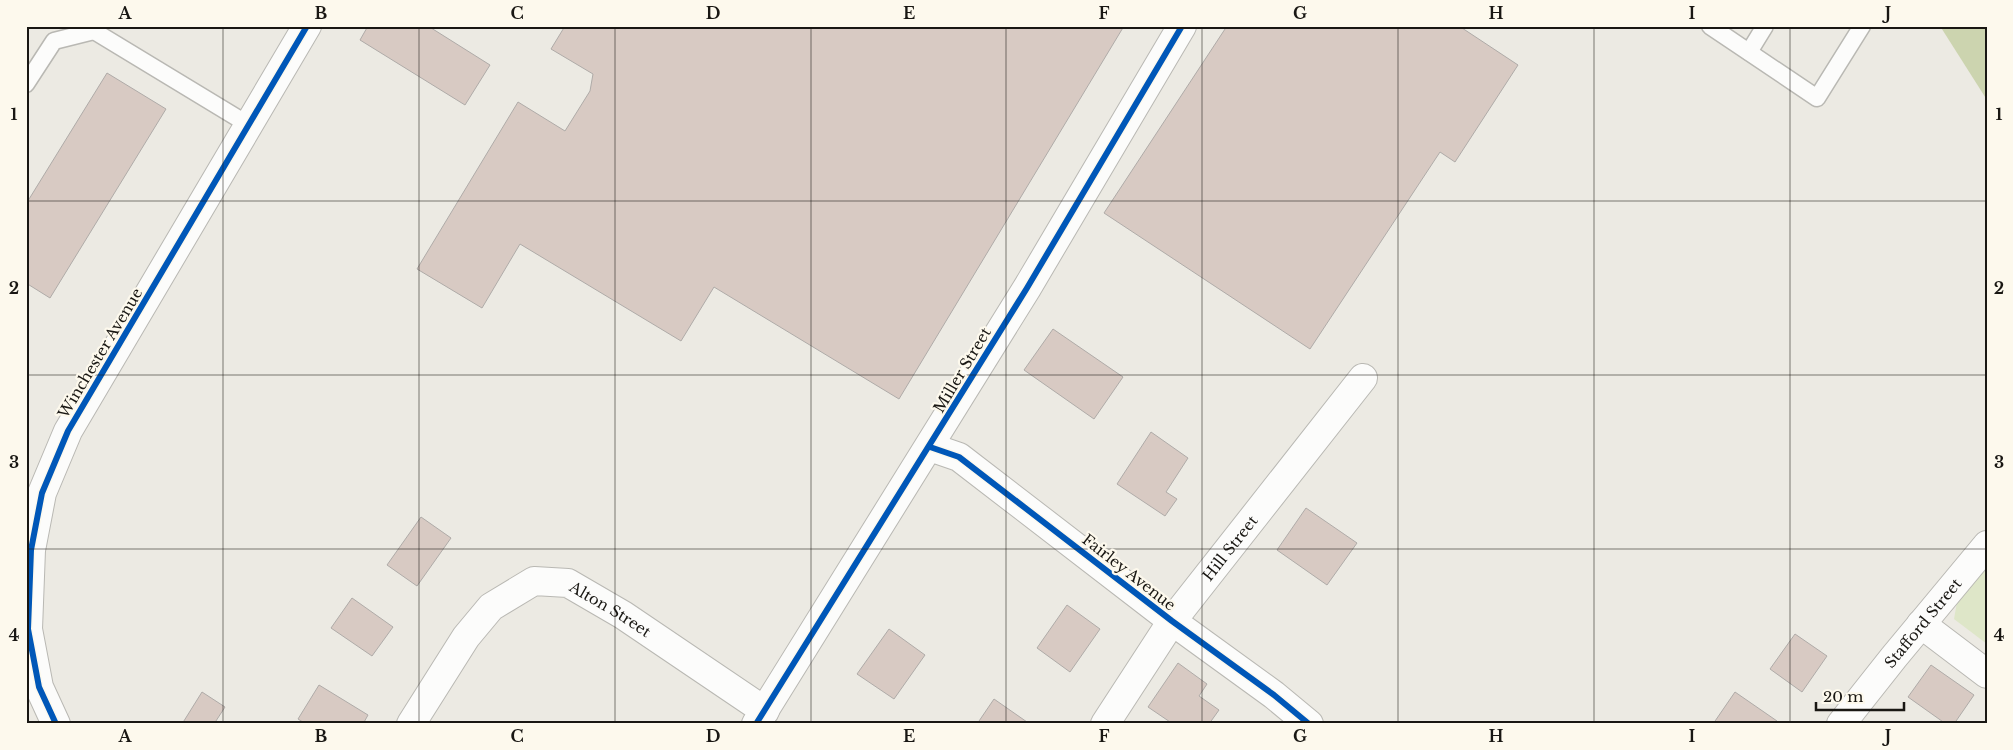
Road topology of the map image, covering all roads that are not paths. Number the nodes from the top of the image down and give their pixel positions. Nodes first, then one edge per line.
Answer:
1 (307, 26) edge
2 (1182, 26) edge
3 (1710, 26) edge
4 (1766, 26) edge
5 (1862, 26) edge
6 (95, 29) edge
7 (1749, 52) junction
8 (26, 84) edge
9 (249, 125) junction
10 (1363, 378) dead end
11 (930, 447) junction
12 (1987, 545) edge
13 (1172, 622) junction
14 (1921, 624) junction
15 (1987, 674) edge
16 (761, 717) edge
17 (56, 724) edge
18 (411, 724) edge
19 (1105, 724) edge
20 (1309, 724) edge
21 (1841, 724) edge

1 - 9 street, Winchester Avenue
2 - 11 street, Miller Street
3 - 7 lane
4 - 7 lane
5 - 7 lane
6 - 8 lane
6 - 9 lane
9 - 17 street, Winchester Avenue
10 - 13 street, Hill Street
11 - 13 street, Fairley Avenue
11 - 16 street, Miller Street
12 - 14 street, Stafford Street
13 - 19 street, Hill Street
13 - 20 street, Fairley Avenue
14 - 15 street
14 - 21 street, Stafford Street
16 - 18 street, Alton Street

